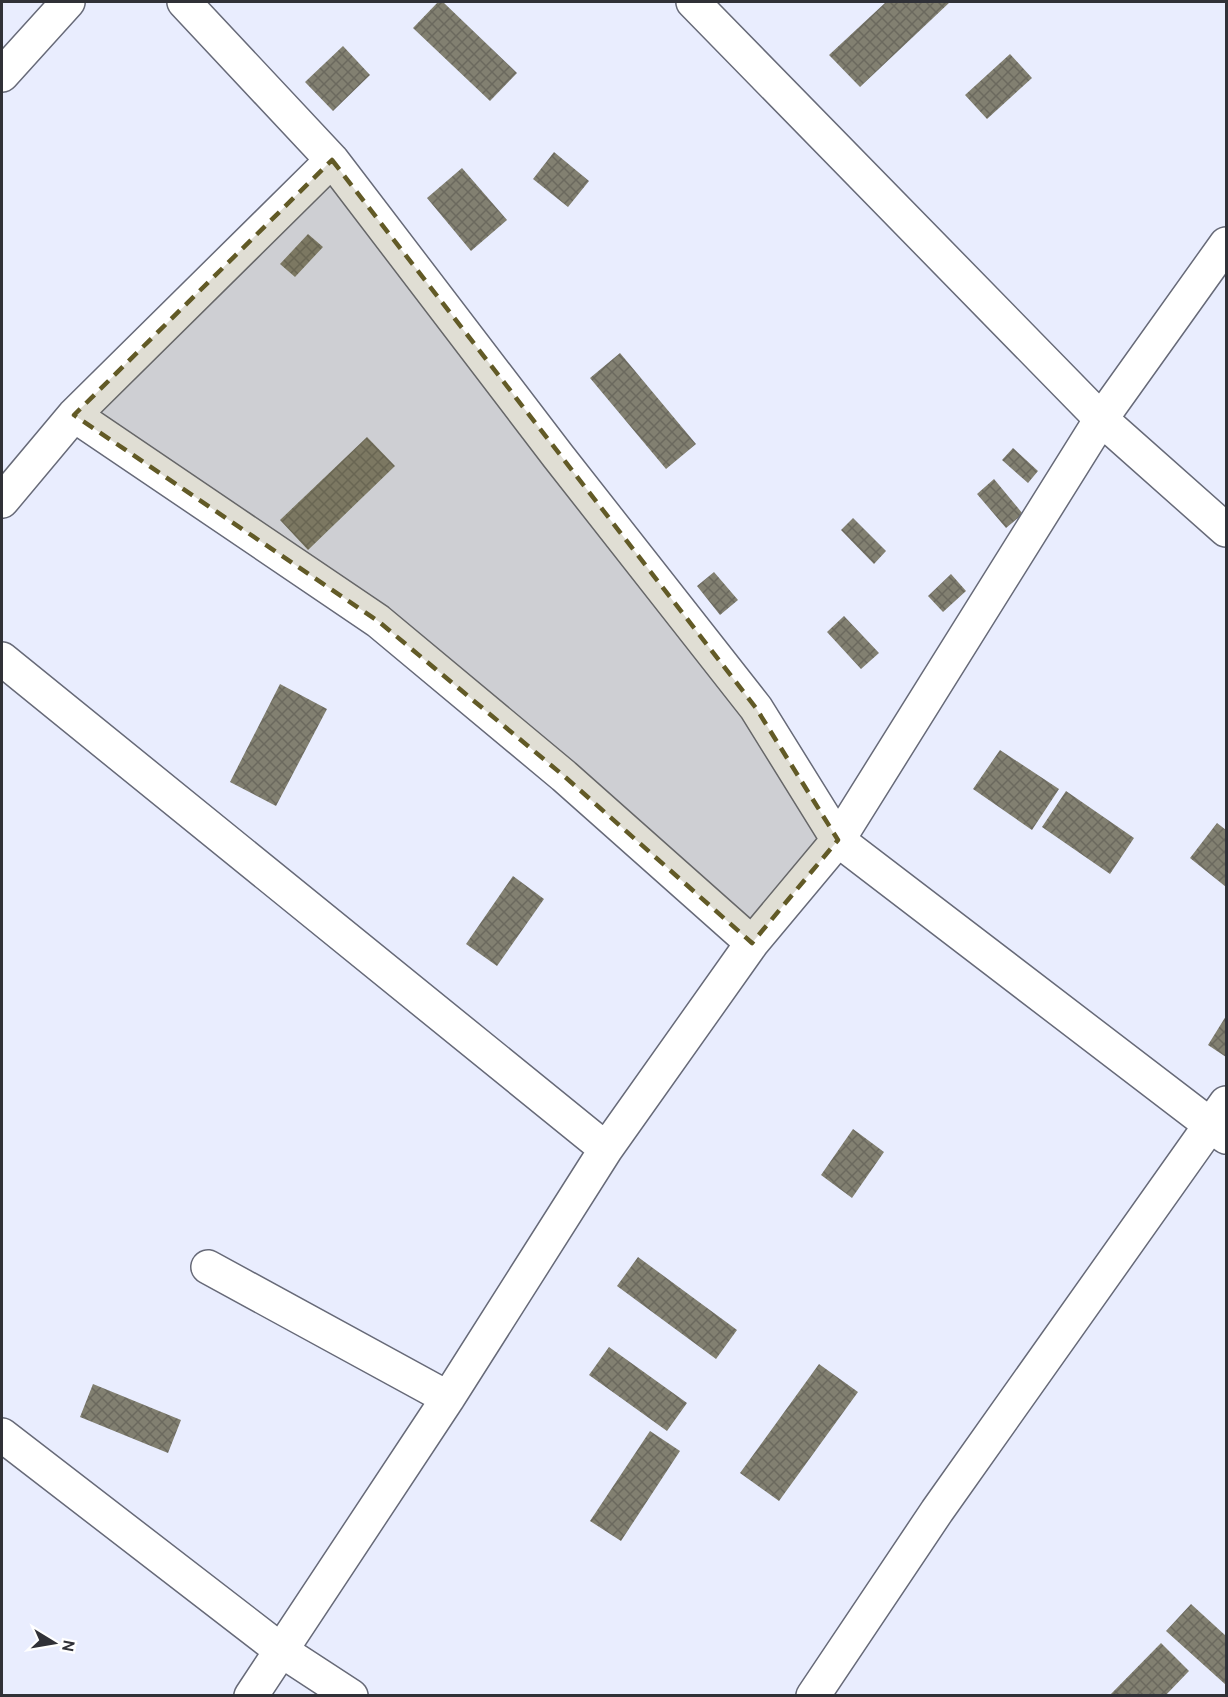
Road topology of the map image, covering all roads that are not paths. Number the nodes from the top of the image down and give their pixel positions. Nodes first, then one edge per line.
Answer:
1 (68, 2) edge
2 (184, 2) edge
3 (693, 2) edge
4 (2, 75) edge
5 (332, 160) junction
6 (1227, 244) edge
7 (74, 416) junction
8 (1101, 419) junction
9 (2, 501) edge
10 (1227, 530) edge
11 (2, 659) edge
12 (838, 840) junction
13 (752, 943) junction
14 (1221, 1122) edge
15 (606, 1149) junction
16 (208, 1267) dead end
17 (448, 1398) junction
18 (2, 1435) edge
19 (282, 1651) junction
20 (251, 1695) edge
21 (351, 1695) edge
22 (813, 1695) edge

1 - 4 street
2 - 5 street
3 - 8 street
5 - 7 street
5 - 12 street
6 - 8 street
7 - 9 street
7 - 13 street
8 - 10 street
8 - 12 street
11 - 15 street
12 - 13 street
12 - 14 street
13 - 15 street
14 - 22 street
15 - 17 street
16 - 17 street
17 - 19 street
18 - 19 street
19 - 20 street
19 - 21 street

